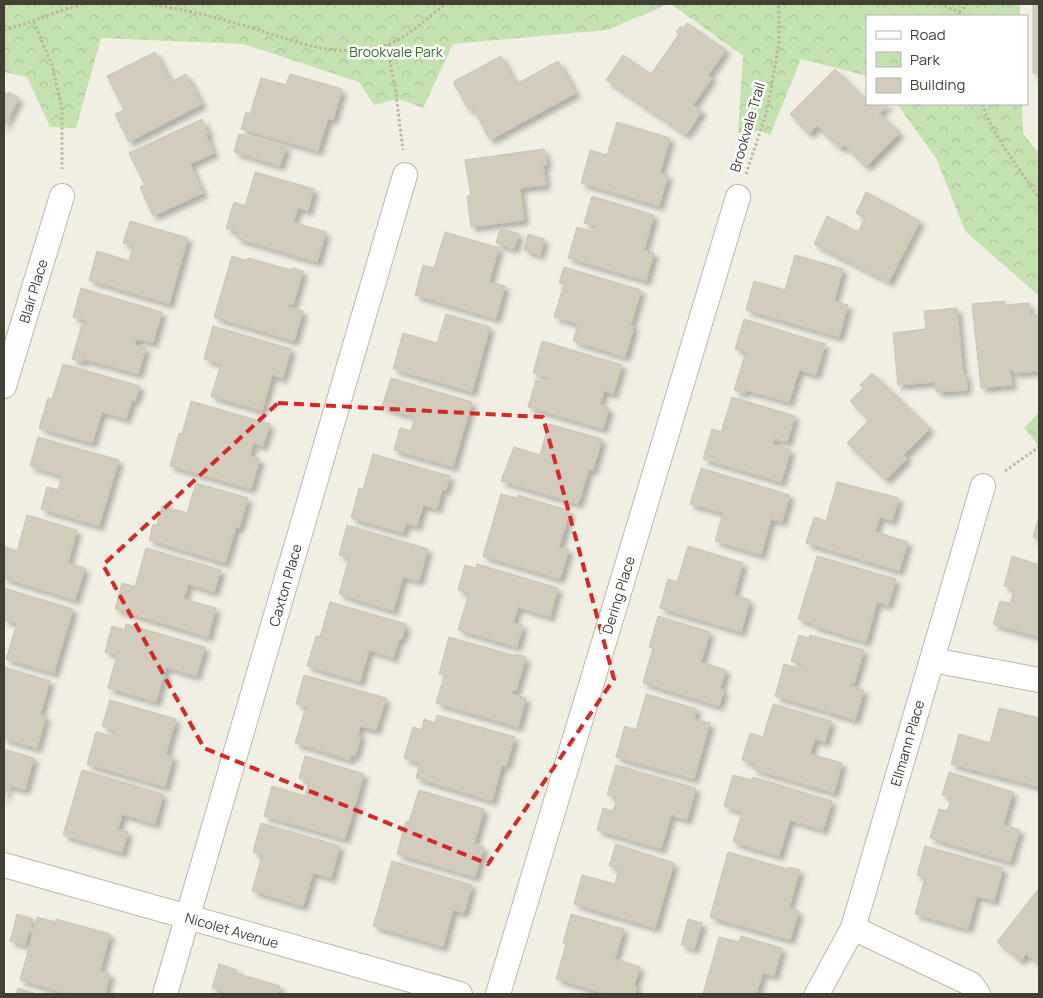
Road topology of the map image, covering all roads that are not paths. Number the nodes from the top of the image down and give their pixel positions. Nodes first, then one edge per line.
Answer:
1 (405, 175) road end
2 (62, 196) road end
3 (738, 196) road end
4 (4, 386) edge
5 (983, 486) road end
6 (932, 660) junction
7 (1039, 680) edge
8 (4, 865) edge
9 (187, 918) junction
10 (853, 928) junction
11 (165, 994) edge
12 (460, 994) edge
13 (498, 994) edge
14 (817, 994) edge
15 (978, 994) edge

1 - 9 street, Caxton Place
2 - 4 street, Blair Place
3 - 13 street, Dering Place
5 - 6 street, Ellmann Place
6 - 7 street
6 - 10 street, Ellmann Place
8 - 9 street, Nicolet Avenue
9 - 11 street, Caxton Place
9 - 12 street, Nicolet Avenue
10 - 14 street, Ellmann Place
10 - 15 street

